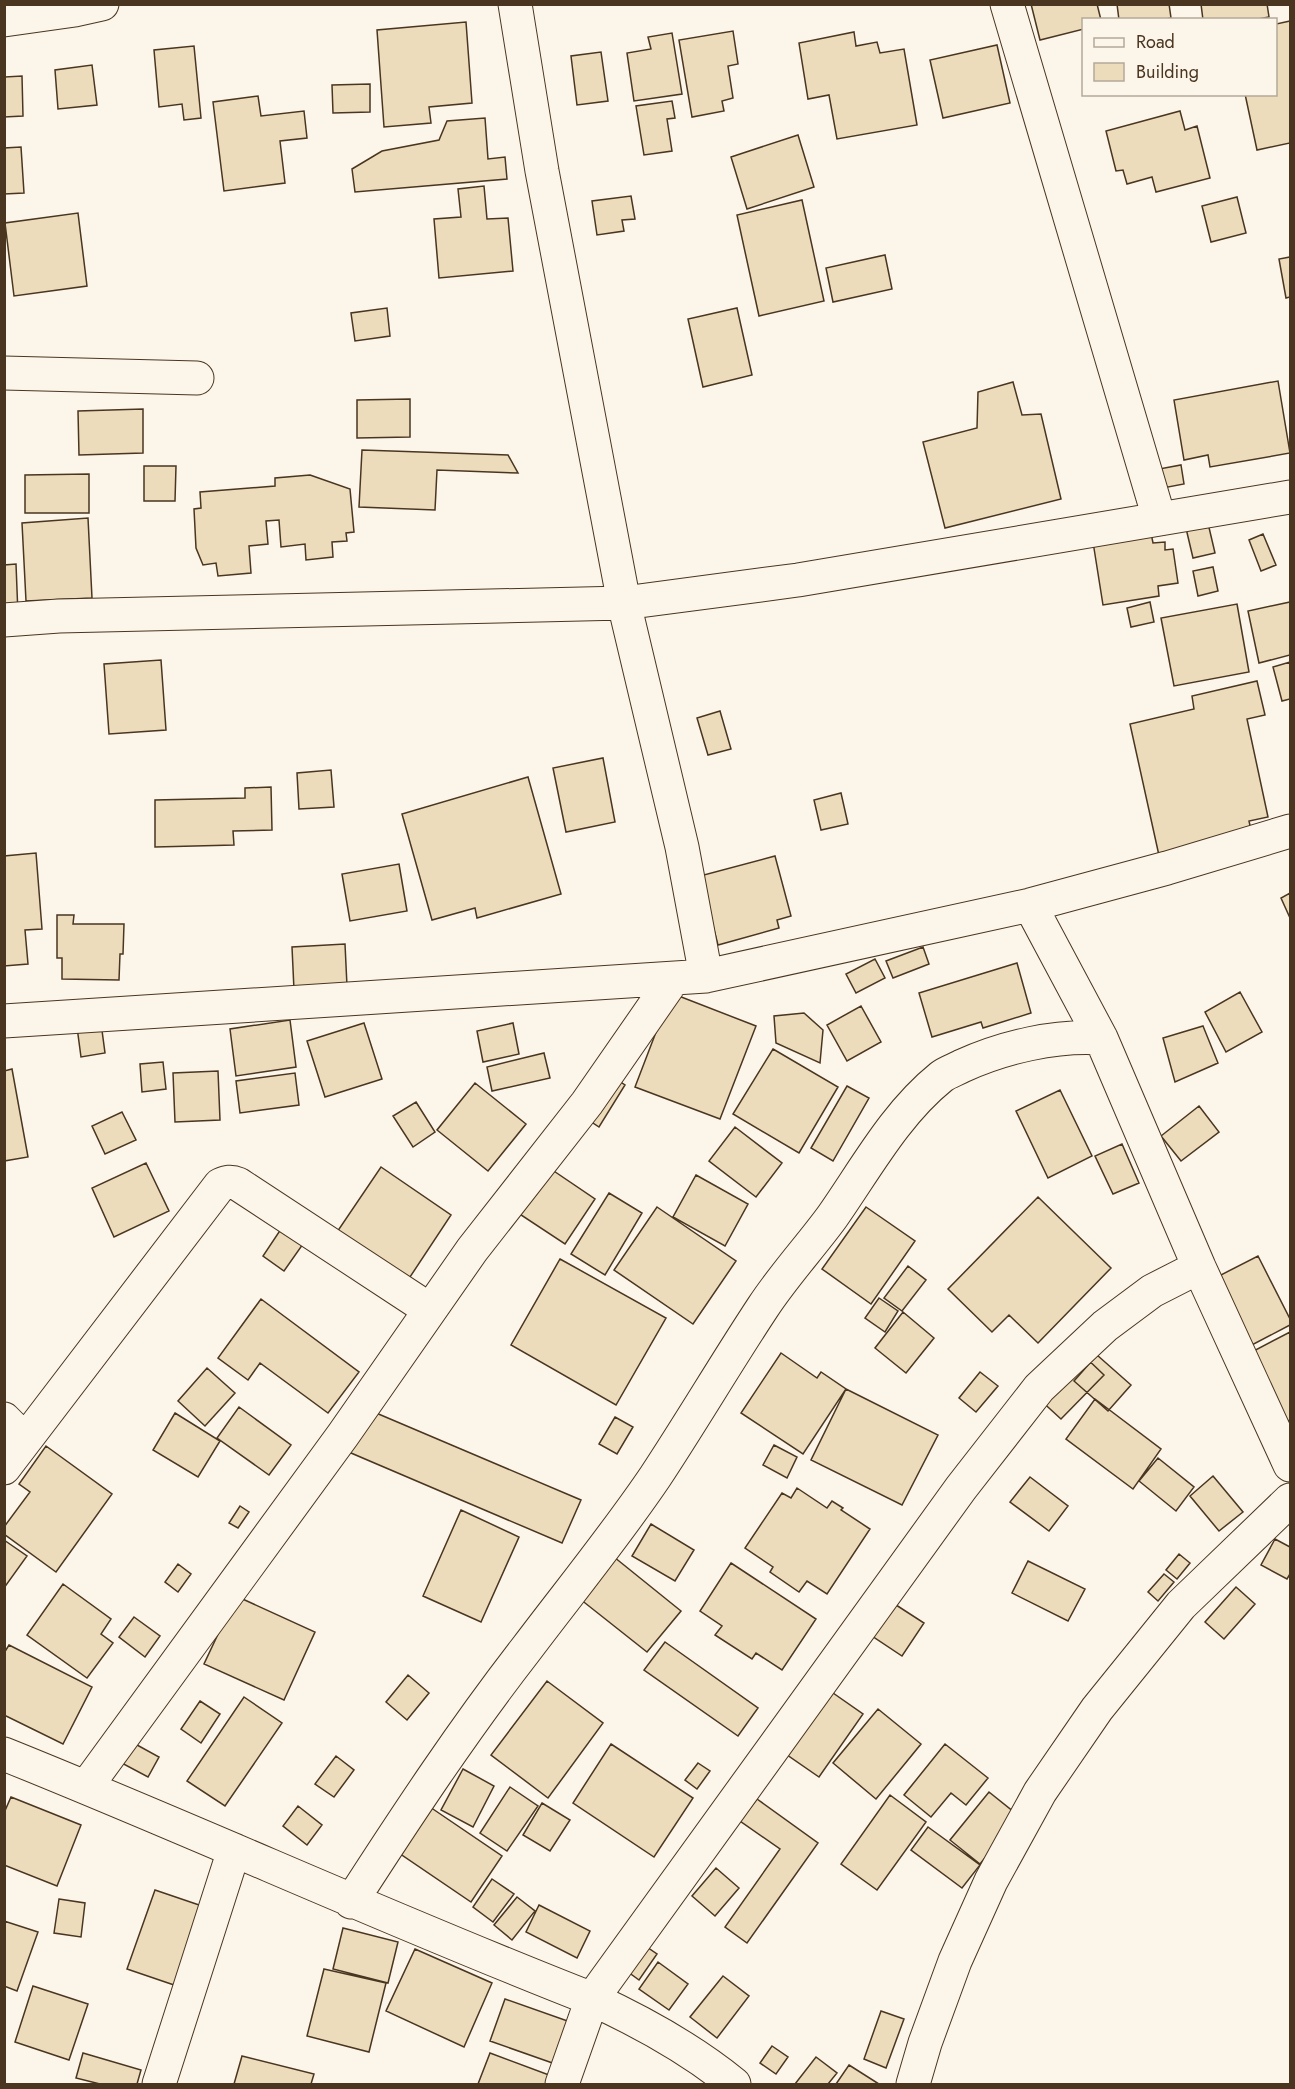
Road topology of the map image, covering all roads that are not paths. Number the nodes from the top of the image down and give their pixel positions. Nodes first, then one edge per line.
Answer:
1 (102, 4) edge
2 (515, 4) edge
3 (1007, 4) edge
4 (4, 20) edge
5 (4, 373) edge
6 (197, 378) dead end
7 (1290, 497) edge
8 (1159, 518) junction
9 (624, 603) junction
10 (4, 620) edge
11 (1290, 831) edge
12 (1030, 905) junction
13 (706, 976) junction
14 (673, 979) junction
15 (4, 1021) edge
16 (1101, 1038) junction
17 (1199, 1267) junction
18 (430, 1310) junction
19 (15, 1430) edge
20 (1290, 1466) edge
21 (4, 1468) edge
22 (1290, 1500) edge
23 (4, 1754) edge
24 (86, 1787) junction
25 (234, 1850) junction
26 (351, 1902) junction
27 (592, 1999) junction
28 (159, 2085) edge
29 (562, 2085) edge
30 (734, 2085) edge
31 (914, 2085) edge

1 - 4 street
2 - 9 street
3 - 8 street
5 - 6 street
7 - 8 street
8 - 9 street
9 - 10 street
9 - 13 street
11 - 12 street
12 - 13 street
12 - 16 street
13 - 14 street
14 - 15 street
14 - 18 street
16 - 17 street
16 - 26 street
17 - 20 street
17 - 27 street
18 - 19 street
18 - 24 street
19 - 21 street
22 - 31 street
23 - 24 street
24 - 25 street
25 - 26 street
25 - 28 street
26 - 27 street
27 - 29 street
27 - 30 street

